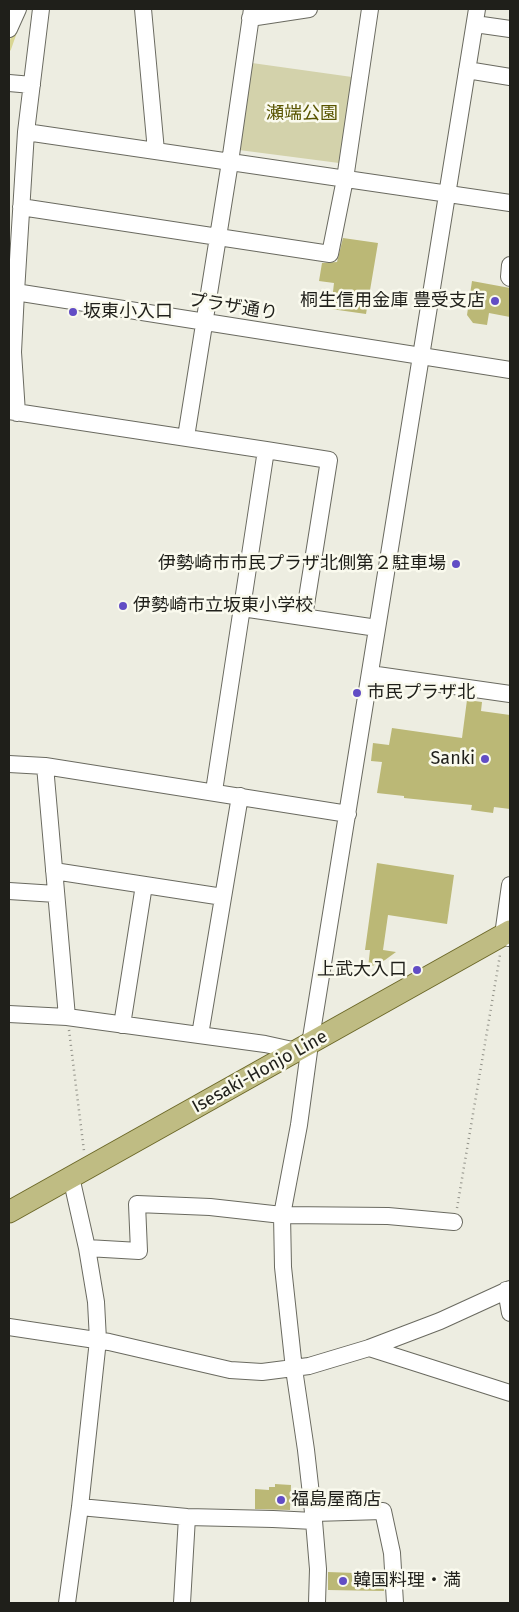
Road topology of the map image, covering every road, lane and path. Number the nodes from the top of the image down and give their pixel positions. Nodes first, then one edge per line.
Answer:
1 (18, 9) edge
2 (40, 9) edge
3 (143, 9) edge
4 (309, 9) edge
5 (370, 9) edge
6 (251, 13) edge
7 (476, 16) edge
8 (9, 29) edge
9 (510, 29) edge
10 (467, 70) junction
11 (510, 77) edge
12 (9, 83) edge
13 (32, 85) junction
14 (26, 132) junction
15 (156, 151) junction
16 (230, 162) junction
17 (345, 179) junction
18 (16, 184) edge
19 (448, 194) junction
20 (510, 203) edge
21 (22, 207) junction
22 (218, 236) junction
23 (510, 265) edge
24 (510, 278) edge
25 (12, 292) edge
26 (204, 323) junction
27 (421, 357) junction
28 (510, 370) edge
29 (13, 412) edge
30 (186, 437) junction
31 (266, 450) junction
32 (242, 608) junction
33 (304, 617) junction
34 (377, 628) junction
35 (370, 674) junction
36 (510, 694) edge
37 (9, 764) edge
38 (45, 766) junction
39 (214, 792) junction
40 (240, 796) junction
41 (348, 814) junction
42 (54, 871) junction
43 (144, 885) junction
44 (510, 885) edge
45 (9, 891) edge
46 (56, 894) junction
47 (224, 897) junction
48 (508, 935) edge
49 (9, 1014) edge
50 (67, 1017) junction
51 (122, 1025) junction
52 (200, 1036) junction
53 (304, 1048) junction
54 (79, 1172) junction
55 (9, 1212) edge
56 (282, 1215) junction
57 (454, 1222) joint
58 (87, 1248) junction
59 (508, 1289) edge
60 (510, 1313) edge
61 (9, 1327) edge
62 (98, 1340) junction
63 (369, 1348) junction
64 (294, 1369) junction
65 (510, 1393) edge
66 (80, 1507) junction
67 (187, 1517) junction
68 (314, 1517) junction
69 (67, 1603) edge
70 (182, 1603) edge
71 (318, 1603) edge
72 (395, 1603) edge

1 - 8 street
2 - 13 street
3 - 15 street
4 - 6 street
5 - 17 street
6 - 16 street
7 - 9 street
7 - 10 street
10 - 11 street
10 - 19 street
12 - 13 street
13 - 14 street
14 - 15 street
14 - 18 street
15 - 16 street
16 - 17 street
16 - 22 street
17 - 19 street
17 - 22 street
18 - 21 street
19 - 20 street
19 - 27 street
21 - 22 street
21 - 25 street
22 - 26 street
23 - 24 street
25 - 26 street, プラザ通り
25 - 29 street
26 - 27 street, プラザ通り
26 - 30 street
27 - 28 street, プラザ通り
27 - 34 street
29 - 30 street
30 - 31 street
31 - 32 street
31 - 33 street
32 - 33 street
32 - 39 street
33 - 34 street
34 - 35 street
35 - 36 street
35 - 41 street
37 - 38 street
38 - 39 street
38 - 42 street
39 - 40 street
40 - 41 street
40 - 47 street
41 - 53 street
42 - 43 street
42 - 46 street
43 - 47 street
43 - 51 street
44 - 48 street
45 - 46 street
46 - 50 street
47 - 52 street
48 - 53 main road, Isesaki-Honjo Line
48 - 57 path
49 - 50 street
50 - 51 street
50 - 54 path
51 - 52 street
52 - 53 street
53 - 54 main road, Isesaki-Honjo Line
53 - 56 street
54 - 55 main road, Isesaki-Honjo Line
54 - 58 street
56 - 57 street
56 - 58 street
56 - 64 street
58 - 62 street
59 - 60 street
59 - 63 street
61 - 62 street
62 - 64 street
62 - 66 street
63 - 64 street
63 - 65 street
64 - 68 street
66 - 67 street
66 - 69 street
67 - 68 street
67 - 70 street
68 - 71 street
68 - 72 street

